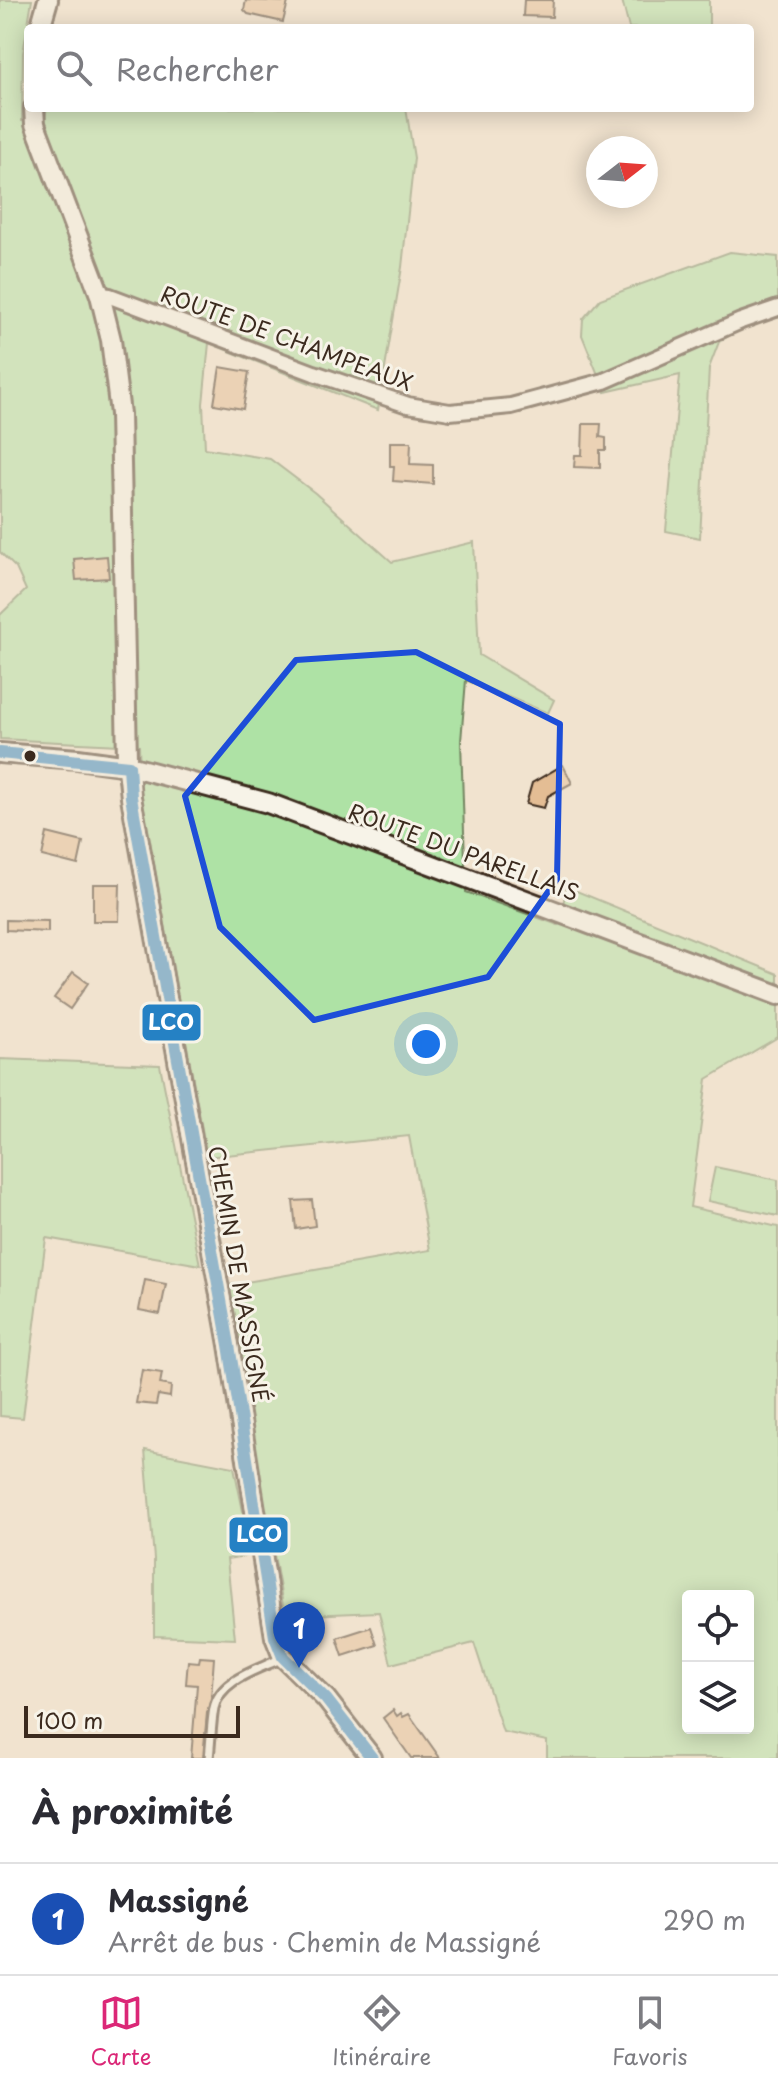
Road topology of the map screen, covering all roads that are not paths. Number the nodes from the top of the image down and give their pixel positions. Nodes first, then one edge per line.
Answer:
1 (48, 0) edge
2 (41, 24) edge
3 (34, 112) edge
4 (100, 295) junction
5 (778, 308) edge
6 (0, 753) edge
7 (129, 766) junction
8 (778, 995) edge
9 (283, 1657) junction
10 (209, 1758) edge
11 (372, 1758) edge

1 - 2 street
3 - 4 street, CHEMIN DE MASSIGNÉ
4 - 5 street, ROUTE DE CHAMPEAUX
4 - 7 street, CHEMIN DE MASSIGNÉ
6 - 7 street, ROUTE DU PARELLAIS
7 - 8 street, ROUTE DU PARELLAIS
7 - 9 street, CHEMIN DE MASSIGNÉ
9 - 10 lane
9 - 11 street, CHEMIN DE MASSIGNÉ

